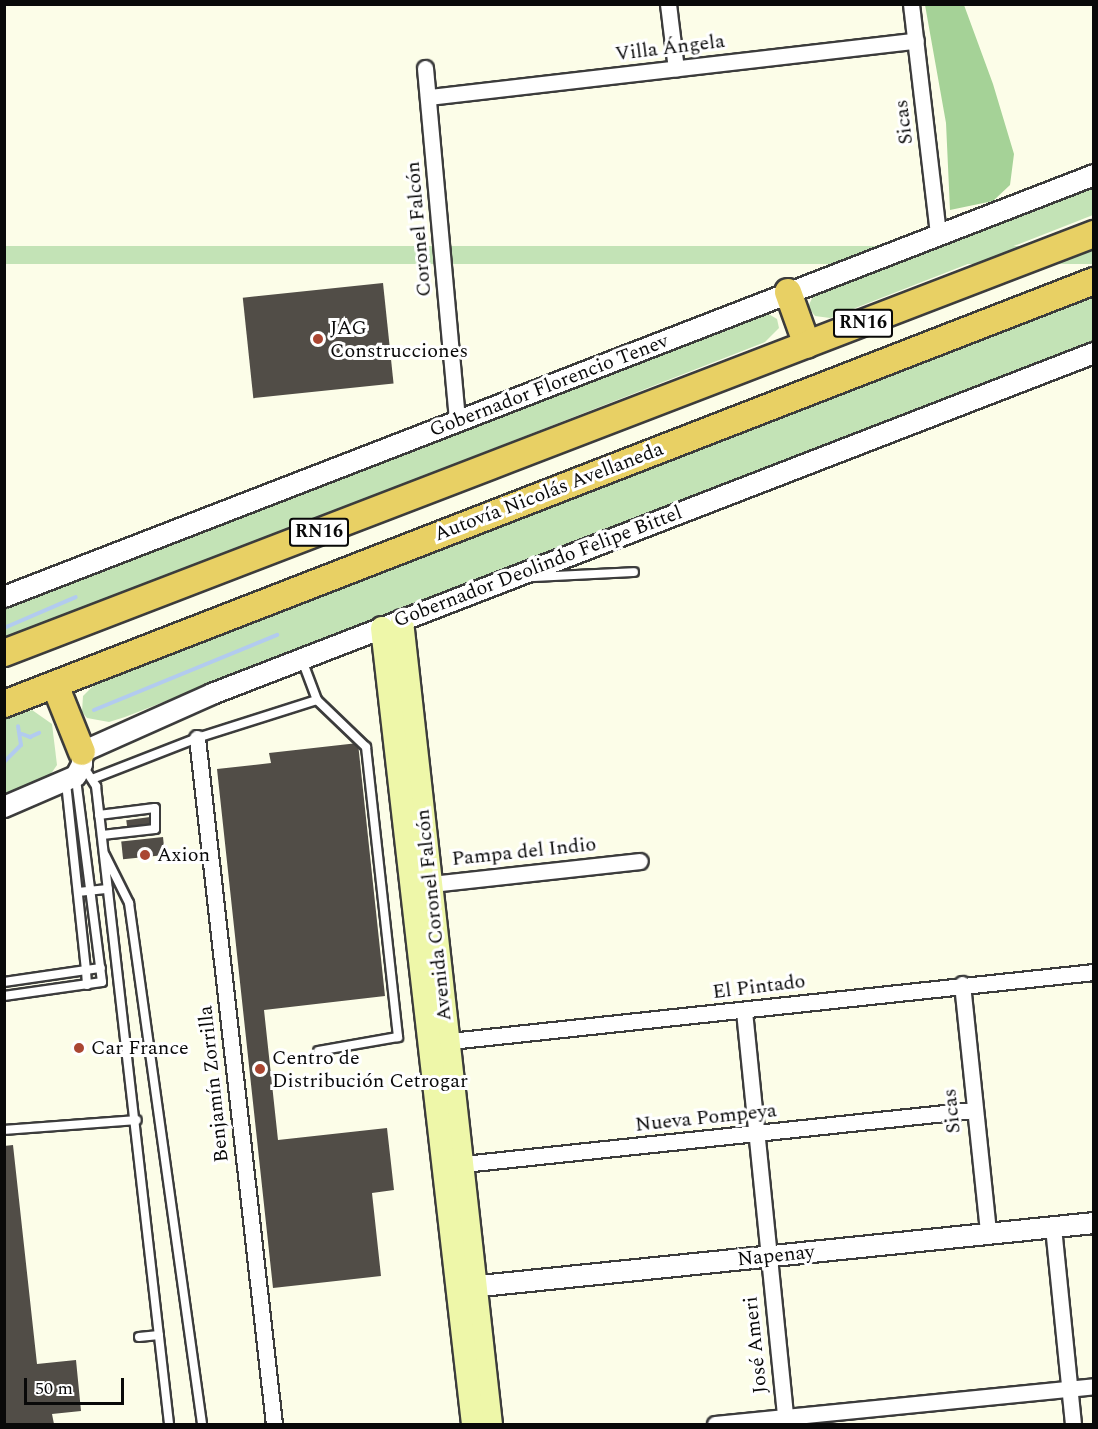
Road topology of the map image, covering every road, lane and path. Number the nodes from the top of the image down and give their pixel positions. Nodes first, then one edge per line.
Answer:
1 (668, 4) edge
2 (911, 4) edge
3 (916, 41) junction
4 (425, 68) dead end
5 (676, 69) junction
6 (429, 97) junction
7 (1094, 175) edge
8 (1094, 234) edge
9 (938, 235) junction
10 (1094, 281) edge
11 (788, 292) junction
12 (807, 345) junction
13 (1094, 353) edge
14 (457, 422) junction
15 (634, 572) dead end
16 (505, 579) junction
17 (4, 597) edge
18 (392, 624) junction
19 (4, 653) edge
20 (302, 659) junction
21 (55, 685) junction
22 (317, 700) junction
23 (4, 704) edge
24 (197, 738) junction
25 (79, 770) junction
26 (4, 807) edge
27 (99, 815) junction
28 (102, 835) junction
29 (104, 853) junction
30 (640, 861) dead end
31 (421, 885) junction
32 (108, 889) junction
33 (91, 890) junction
34 (78, 892) junction
35 (101, 968) junction
36 (86, 970) junction
37 (1094, 972) edge
38 (119, 979) junction
39 (4, 982) edge
40 (102, 982) junction
41 (962, 984) junction
42 (87, 985) junction
43 (4, 996) edge
44 (744, 1011) junction
45 (439, 1042) junction
46 (318, 1051) dead end
47 (973, 1110) junction
48 (137, 1120) junction
49 (7, 1130) edge
50 (755, 1134) junction
51 (453, 1166) junction
52 (1094, 1223) edge
53 (1053, 1227) junction
54 (988, 1233) junction
55 (768, 1257) junction
56 (467, 1287) junction
57 (159, 1335) junction
58 (139, 1337) dead end
59 (1094, 1386) edge
60 (1070, 1389) junction
61 (786, 1421) edge
62 (169, 1425) edge
63 (202, 1425) edge
64 (274, 1425) edge
65 (473, 1425) edge
66 (491, 1425) edge
67 (715, 1425) edge
68 (1073, 1425) edge

1 - 5 street
2 - 3 street, Sicas
3 - 5 street, Villa Ángela
3 - 9 street, Sicas
4 - 6 street, Coronel Falcón
5 - 6 street, Villa Ángela
6 - 14 street, Coronel Falcón
7 - 9 street, Gobernador Florencio Tenev
8 - 12 highway, RN16
9 - 11 street, Gobernador Florencio Tenev
10 - 21 highway, Autovía Nicolás Avellaneda / RN16
11 - 12 highway
11 - 14 street, Gobernador Florencio Tenev
12 - 19 highway, RN16
13 - 16 street, Gobernador Deolindo Felipe Bittel
14 - 17 street, Gobernador Florencio Tenev
15 - 16 lane
16 - 18 street, Gobernador Deolindo Felipe Bittel
18 - 20 street, Gobernador Deolindo Felipe Bittel
18 - 31 main road, Avenida Coronel Falcón
20 - 22 lane
20 - 25 street, Gobernador Deolindo Felipe Bittel
21 - 23 highway, Autovía Nicolás Avellaneda / RN16
21 - 25 highway
22 - 24 lane
22 - 46 lane
24 - 25 lane
24 - 64 street, Benjamín Zorrilla
25 - 26 street, Gobernador Deolindo Felipe Bittel
25 - 27 lane
25 - 33 lane
25 - 34 lane
27 - 28 lane
27 - 28 lane
28 - 29 lane
29 - 32 lane
29 - 63 lane
30 - 31 street, Pampa del Indio
31 - 45 main road, Avenida Coronel Falcón
32 - 33 lane
32 - 38 lane
33 - 34 lane
33 - 35 lane
34 - 36 lane
35 - 36 lane
35 - 40 lane
36 - 39 lane
36 - 42 lane
37 - 41 street, El Pintado
38 - 40 lane
38 - 48 lane
40 - 42 lane
41 - 44 street, El Pintado
41 - 47 street, Sicas
42 - 43 lane
44 - 45 street, El Pintado
44 - 50 street, José Ameri
45 - 51 main road, Avenida Coronel Falcón
47 - 50 street, Nueva Pompeya
47 - 54 street, Sicas
48 - 49 lane
48 - 57 lane
50 - 51 street, Nueva Pompeya
50 - 55 street, José Ameri
51 - 56 main road, Avenida Coronel Falcón
52 - 53 street, Napenay
53 - 54 street, Napenay
53 - 60 street
54 - 55 street, Napenay
55 - 56 street, Napenay
55 - 61 street, José Ameri
56 - 65 main road, Avenida Coronel Falcón
56 - 66 main road, Avenida Coronel Falcón
57 - 58 lane
57 - 62 lane
59 - 60 street
60 - 61 street
60 - 68 street
61 - 67 street

